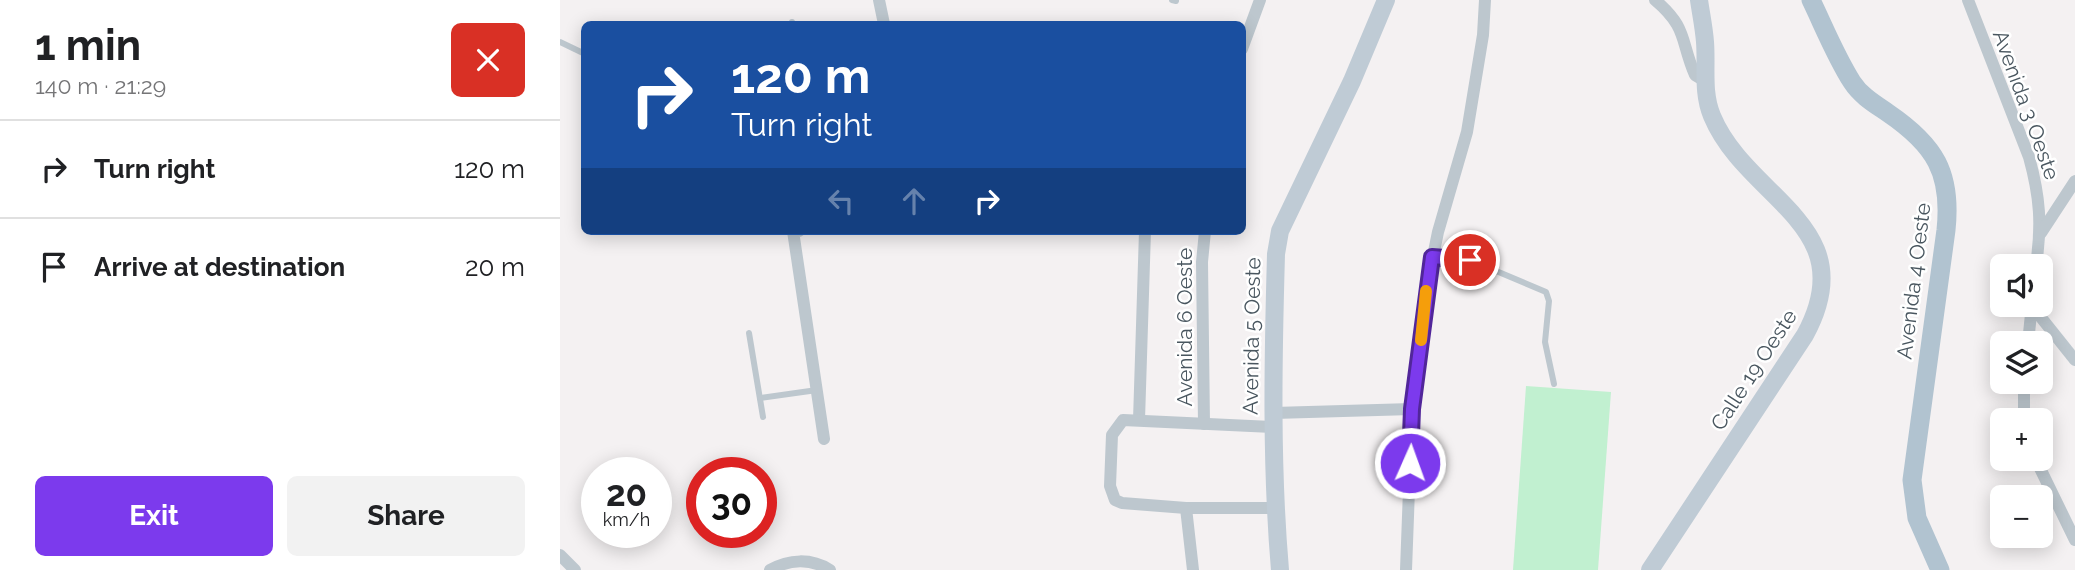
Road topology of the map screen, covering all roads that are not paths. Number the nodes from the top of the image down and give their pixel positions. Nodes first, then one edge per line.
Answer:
1 (879, 0) edge
2 (1260, 0) edge
3 (1386, 0) edge
4 (1485, 0) edge
5 (1654, 0) edge
6 (1699, 0) edge
7 (1811, 0) edge
8 (1968, 0) edge
9 (883, 21) edge
10 (1246, 38) edge
11 (560, 42) edge
12 (581, 52) edge
13 (1705, 81) junction
14 (2075, 181) edge
15 (2041, 233) junction
16 (794, 235) edge
17 (1145, 235) edge
18 (1205, 235) edge
19 (2038, 254) edge
20 (1432, 257) junction
21 (2041, 317) edge
22 (749, 333) dead end
23 (2075, 360) edge
24 (1554, 384) dead end
25 (817, 390) junction
26 (760, 398) junction
27 (1412, 409) junction
28 (763, 417) dead end
29 (1139, 420) junction
30 (1273, 420) junction
31 (1203, 424) junction
32 (824, 439) dead end
33 (2041, 471) edge
34 (1186, 508) junction
35 (1275, 508) junction
36 (2075, 540) edge
37 (560, 555) edge
38 (575, 570) edge
39 (770, 570) edge
40 (830, 570) edge
41 (1193, 570) edge
42 (1280, 570) edge
43 (1406, 570) edge
44 (1650, 570) edge
45 (1941, 570) edge

1 - 9 street
2 - 10 street
3 - 30 street, Avenida 5 Oeste
4 - 20 street
5 - 13 street
6 - 13 street, Calle 19 Oeste
7 - 45 main road, Avenida 4 Oeste
8 - 15 street, Avenida 3 Oeste
11 - 12 lane
13 - 44 street, Calle 19 Oeste
14 - 15 street
15 - 19 street, Avenida 3 Oeste
16 - 25 street
17 - 29 street
18 - 31 street, Avenida 6 Oeste
20 - 24 lane
20 - 27 street
21 - 23 street
22 - 26 lane
25 - 26 lane
25 - 32 street
26 - 28 lane
27 - 30 street
27 - 43 street
29 - 31 street
29 - 34 street
30 - 31 street
30 - 35 street, Avenida 5 Oeste
33 - 36 street
34 - 35 street
34 - 41 street
35 - 42 street, Avenida 5 Oeste
37 - 38 street
39 - 40 street

